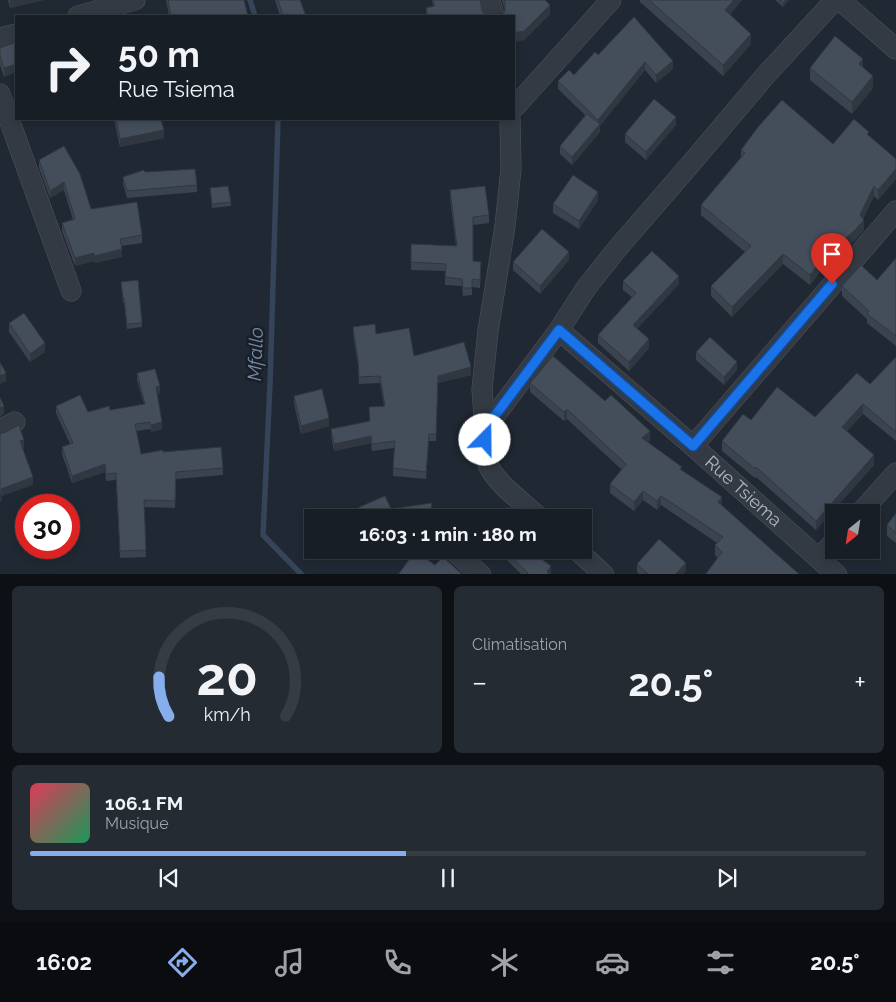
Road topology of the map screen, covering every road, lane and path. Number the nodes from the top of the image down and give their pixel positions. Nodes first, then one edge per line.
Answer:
1 (135, 0) edge
2 (490, 0) edge
3 (611, 0) edge
4 (835, 0) edge
5 (840, 0) edge
6 (82, 15) edge
7 (494, 15) edge
8 (15, 34) edge
9 (0, 38) edge
10 (896, 49) edge
11 (0, 94) edge
12 (515, 107) edge
13 (510, 120) edge
14 (896, 211) edge
15 (71, 291) dead end
16 (559, 330) junction
17 (485, 429) junction
18 (693, 446) junction
19 (896, 473) edge
20 (867, 504) edge
21 (530, 509) edge
22 (825, 552) edge
23 (819, 558) junction
24 (463, 559) edge
25 (586, 559) edge
26 (480, 574) edge
27 (604, 574) edge
28 (837, 574) edge

1 - 6 street
2 - 7 street
3 - 12 street
4 - 16 street
5 - 10 street
8 - 9 street
11 - 15 street
13 - 17 street
14 - 18 street
16 - 17 street
16 - 18 street, Rue Tsiema
17 - 21 street
18 - 23 street, Rue Tsiema
19 - 20 street
22 - 23 street
23 - 28 street, Rue Tsiema
24 - 26 street
25 - 27 street

